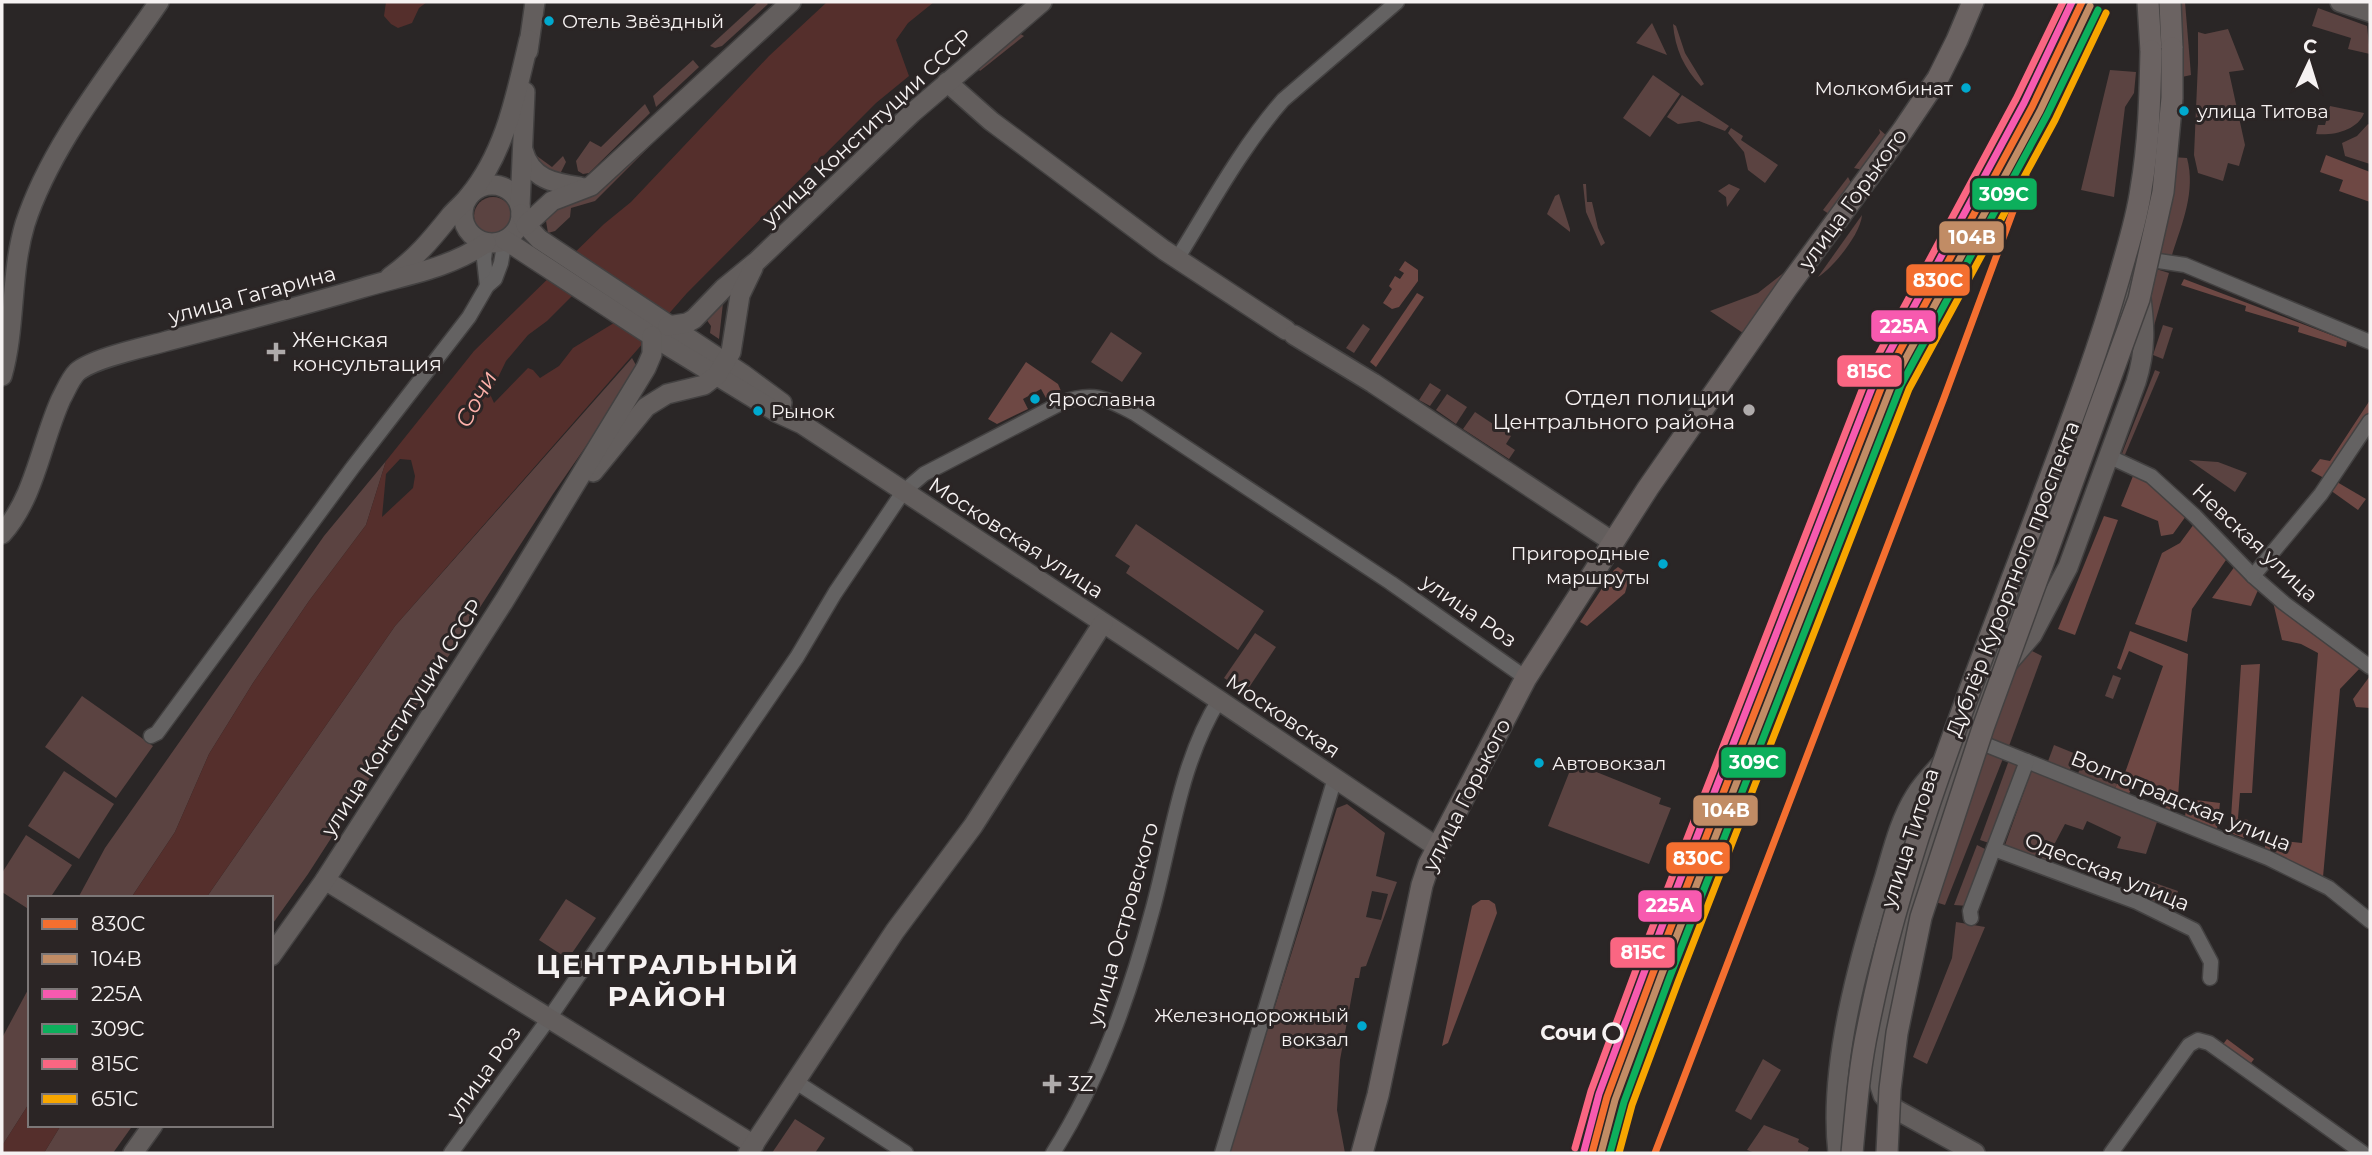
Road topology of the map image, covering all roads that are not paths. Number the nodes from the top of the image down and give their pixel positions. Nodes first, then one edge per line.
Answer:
1 (159, 2) edge
2 (534, 2) edge
3 (791, 2) edge
4 (1042, 2) edge
5 (1397, 2) edge
6 (1973, 2) edge
7 (2148, 2) edge
8 (2162, 2) edge
9 (2170, 2) edge
10 (2340, 2) edge
11 (2370, 12) edge
12 (529, 40) junction
13 (947, 82) junction
14 (522, 148) junction
15 (588, 188) junction
16 (470, 195) junction
17 (545, 208) junction
18 (513, 218) junction
19 (546, 250) junction
20 (1177, 260) junction
21 (757, 261) junction
22 (2137, 265) junction
23 (382, 283) junction
24 (662, 328) junction
25 (6, 329) edge
26 (2370, 342) edge
27 (721, 369) junction
28 (2, 376) edge
29 (2370, 421) edge
30 (2108, 456) junction
31 (903, 492) junction
32 (566, 502) junction
33 (2, 534) edge
34 (1614, 542) junction
35 (2253, 576) junction
36 (1103, 623) junction
37 (2007, 665) junction
38 (2370, 667) edge
39 (1526, 678) junction
40 (1219, 700) junction
41 (151, 736) dead end
42 (1968, 736) junction
43 (2027, 761) junction
44 (1335, 778) junction
45 (1437, 848) junction
46 (1993, 849) junction
47 (325, 880) junction
48 (1971, 918) dead end
49 (2370, 921) edge
50 (273, 953) edge
51 (2210, 978) dead end
52 (550, 1017) junction
53 (796, 1082) junction
54 (152, 1127) edge
55 (751, 1149) edge
56 (133, 1153) edge
57 (451, 1153) edge
58 (906, 1153) edge
59 (1053, 1153) edge
60 (1222, 1153) edge
61 (1362, 1153) edge
62 (1838, 1153) edge
63 (1852, 1153) edge
64 (1887, 1153) edge
65 (1975, 1153) edge
66 (2111, 1153) edge
67 (2362, 1153) edge

1 - 25 main road
2 - 12 main road
3 - 15 main road
4 - 13 main road, улица Конституции СССР
5 - 20 street
6 - 34 main road, улица Горького
7 - 63 main road, Дублёр Курортного проспекта, bridge
8 - 22 main road, улица Титова
9 - 37 main road, Дублёр Курортного проспекта, bridge
10 - 11 main road
12 - 14 main road
12 - 16 main road
13 - 20 main road
13 - 21 main road, улица Конституции СССР
14 - 15 main road
14 - 18 main road
15 - 17 main road
15 - 18 main road
16 - 18 main road
16 - 18 main road, Московская улица
16 - 23 main road
17 - 18 main road
17 - 19 main road
18 - 19 main road, Московская улица
18 - 23 main road, улица Гагарина
18 - 41 street
19 - 24 main road, Московская улица
20 - 34 main road
21 - 24 main road
21 - 27 main road
22 - 26 street
22 - 30 main road
22 - 42 main road, улица Титова
23 - 33 main road, улица Гагарина
24 - 27 main road, Московская улица
24 - 32 main road
25 - 28 main road
27 - 31 main road, Московская улица
27 - 32 main road
29 - 35 street
30 - 35 street, Невская улица
30 - 37 main road
31 - 36 main road, Московская улица
31 - 39 street, улица Роз
31 - 52 street, улица Роз
32 - 47 main road, улица Конституции СССР
34 - 39 main road, улица Горького
35 - 38 street, Невская улица
36 - 40 main road, Московская
36 - 53 main road
37 - 64 main road, Дублёр Курортного проспекта, bridge
39 - 45 main road, улица Горького
40 - 44 main road, Московская
40 - 59 street, улица Островского
42 - 43 street, Волгоградская улица
42 - 62 main road
42 - 65 main road, улица Титова
43 - 46 street, Одесская улица
43 - 49 street, Волгоградская улица
44 - 45 main road, Московская
44 - 60 street
45 - 61 main road, улица Горького
46 - 48 street, Одесская улица
46 - 51 street, Одесская улица
47 - 50 main road, улица Конституции СССР
47 - 52 main road
52 - 55 main road
52 - 57 street, улица Роз
53 - 55 main road
53 - 58 street
54 - 56 main road
66 - 67 street

